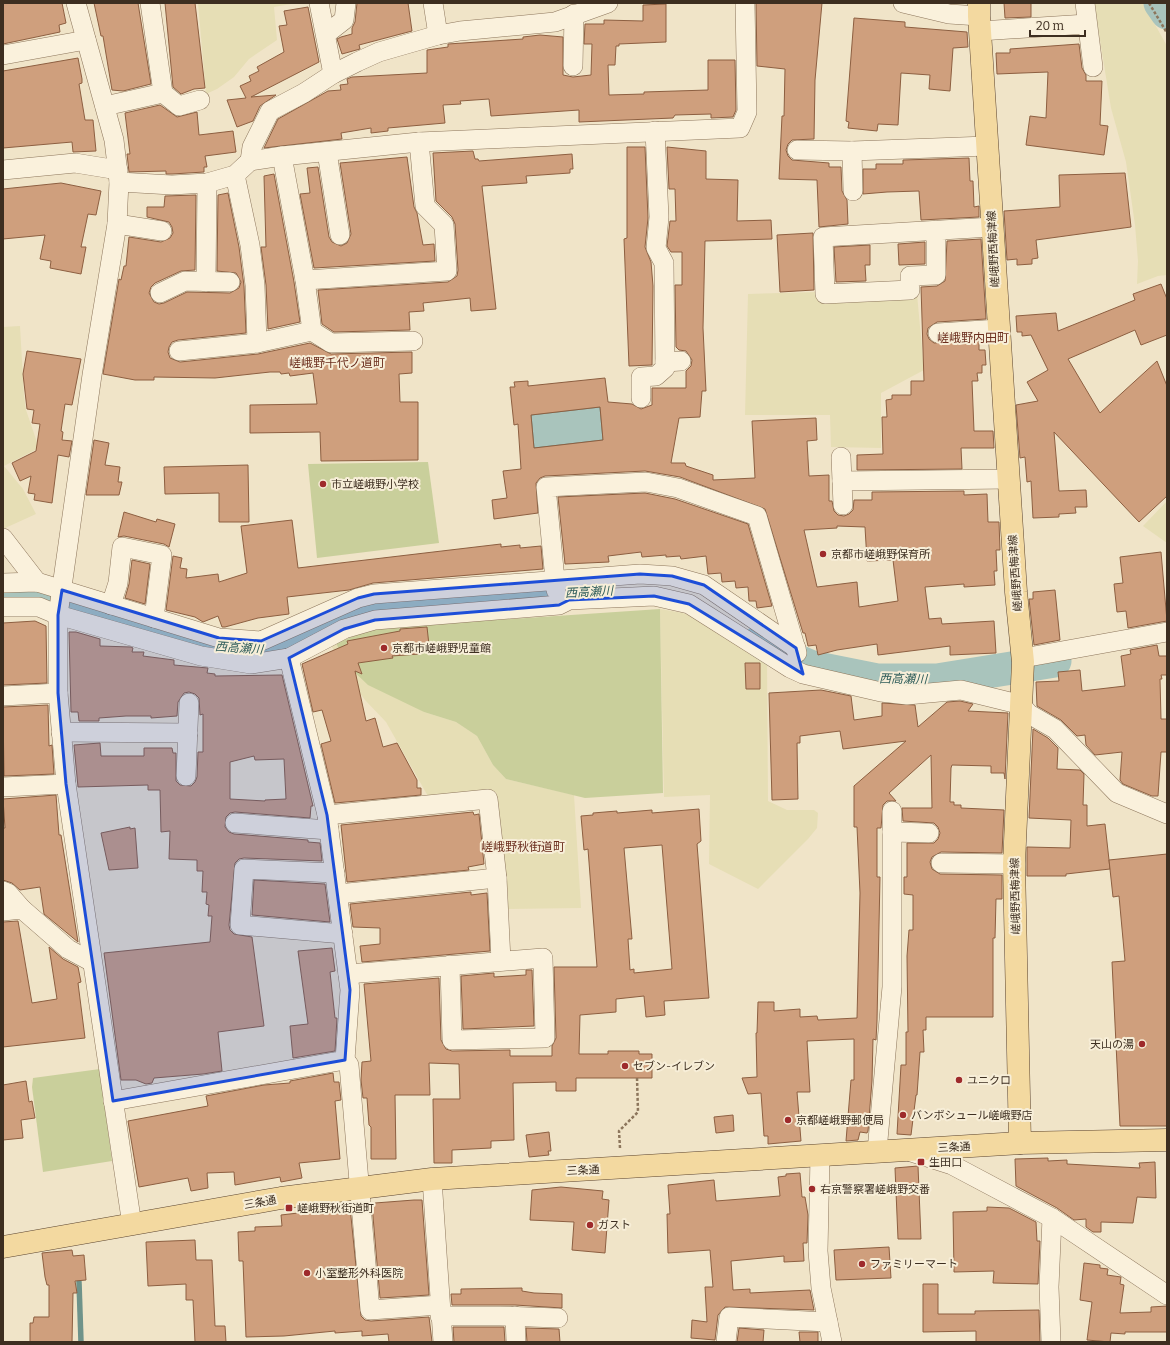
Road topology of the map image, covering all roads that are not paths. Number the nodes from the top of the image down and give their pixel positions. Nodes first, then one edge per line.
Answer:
1 (76, 3) edge
2 (150, 3) edge
3 (319, 3) edge
4 (346, 3) edge
5 (433, 3) edge
6 (608, 3) edge
7 (745, 3) edge
8 (903, 3) edge
9 (1085, 3) edge
10 (574, 14) junction
11 (979, 17) edge
12 (1087, 24) junction
13 (326, 34) junction
14 (438, 36) junction
15 (86, 40) junction
16 (3, 55) edge
17 (573, 66) dead end
18 (1093, 66) dead end
19 (333, 74) junction
20 (163, 93) junction
21 (200, 100) dead end
22 (105, 106) junction
23 (655, 131) junction
24 (419, 142) junction
25 (987, 146) junction
26 (797, 150) dead end
27 (852, 151) junction
28 (328, 152) junction
29 (282, 156) junction
30 (250, 162) junction
31 (3, 170) edge
32 (235, 175) junction
33 (118, 176) junction
34 (207, 183) junction
35 (853, 190) dead end
36 (117, 224) junction
37 (992, 227) junction
38 (936, 230) junction
39 (162, 231) dead end
40 (340, 235) dead end
41 (305, 280) junction
42 (206, 282) junction
43 (230, 282) dead end
44 (160, 293) dead end
45 (998, 329) junction
46 (312, 331) junction
47 (938, 334) dead end
48 (413, 341) dead end
49 (257, 343) junction
50 (179, 351) dead end
51 (641, 398) dead end
52 (841, 457) dead end
53 (1008, 479) junction
54 (842, 481) junction
55 (844, 505) dead end
56 (3, 538) edge
57 (554, 579) junction
58 (37, 582) junction
59 (3, 583) edge
60 (62, 590) junction
61 (111, 605) junction
62 (559, 605) junction
63 (3, 607) edge
64 (337, 607) junction
65 (58, 615) junction
66 (154, 618) junction
67 (344, 629) junction
68 (1167, 632) edge
69 (210, 635) junction
70 (796, 648) junction
71 (201, 656) junction
72 (289, 658) junction
73 (1023, 664) junction
74 (803, 674) junction
75 (58, 693) junction
76 (3, 696) edge
77 (189, 703) dead end
78 (1022, 706) junction
79 (61, 732) junction
80 (188, 733) junction
81 (186, 776) dead end
82 (66, 784) junction
83 (3, 787) edge
84 (892, 811) dead end
85 (1167, 814) edge
86 (328, 823) junction
87 (235, 824) dead end
88 (892, 832) junction
89 (929, 833) dead end
90 (941, 863) dead end
91 (1014, 864) junction
92 (335, 873) junction
93 (497, 878) junction
94 (3, 890) edge
95 (338, 894) junction
96 (22, 909) junction
97 (3, 910) edge
98 (343, 934) junction
99 (501, 961) junction
100 (92, 962) junction
101 (450, 965) junction
102 (348, 974) junction
103 (345, 1060) junction
104 (113, 1101) junction
105 (1167, 1140) edge
106 (1020, 1143) junction
107 (904, 1150) junction
108 (877, 1151) junction
109 (820, 1156) junction
110 (432, 1179) junction
111 (360, 1187) junction
112 (1052, 1218) junction
113 (132, 1225) junction
114 (3, 1246) edge
115 (1167, 1295) edge
116 (440, 1311) junction
117 (515, 1316) junction
118 (558, 1318) dead end
119 (828, 1322) junction
120 (443, 1342) edge
121 (516, 1342) edge
122 (726, 1342) edge
123 (832, 1342) edge
124 (1052, 1342) edge

1 - 15 street
2 - 20 street
3 - 13 street
4 - 13 street
5 - 14 street
6 - 10 street
7 - 23 street
8 - 11 street
9 - 12 street
10 - 14 street
10 - 17 street
11 - 12 street
11 - 25 main road, 嵯峨野西梅津線
12 - 18 street
13 - 19 street
14 - 19 street
15 - 16 street
15 - 22 street
19 - 30 street
20 - 21 street
20 - 22 street
22 - 33 street
23 - 24 street
23 - 51 street
24 - 28 street
24 - 41 street
25 - 27 street
25 - 37 main road, 嵯峨野西梅津線
26 - 27 street
27 - 35 street
28 - 29 street
28 - 40 street
29 - 30 street
29 - 41 street
30 - 32 street
31 - 33 street
32 - 34 street
32 - 49 street
33 - 34 street
33 - 36 street
34 - 42 street
36 - 39 street
36 - 60 street
37 - 38 street
37 - 45 main road, 嵯峨野西梅津線
38 - 38 street
41 - 46 street
42 - 43 street
42 - 44 street
45 - 47 street
45 - 53 main road, 嵯峨野西梅津線
46 - 48 street
46 - 49 street
49 - 50 street
52 - 54 street
53 - 54 street
53 - 73 main road, 嵯峨野西梅津線
54 - 55 street
56 - 58 street
57 - 62 street
57 - 64 street
57 - 70 street
57 - 70 street
58 - 59 street
58 - 60 street
60 - 61 street
60 - 65 street
61 - 66 street
61 - 66 street
62 - 67 street
62 - 74 street
63 - 65 street
64 - 67 street
64 - 69 street
65 - 71 street
65 - 75 street
66 - 69 street
67 - 72 street
68 - 73 street
69 - 71 street
70 - 74 street
71 - 72 street
72 - 86 street
73 - 78 main road, 嵯峨野西梅津線
74 - 78 street
75 - 76 street
75 - 79 street
77 - 80 street
78 - 85 street
78 - 91 main road, 嵯峨野西梅津線
79 - 80 street
79 - 82 street
80 - 81 street
82 - 83 street
82 - 100 street
84 - 88 street
86 - 87 street
86 - 92 street
86 - 93 street
88 - 89 street
88 - 108 street
90 - 91 street
91 - 106 main road, 嵯峨野西梅津線
92 - 95 street
92 - 98 street
93 - 95 street
93 - 99 street
94 - 96 street
95 - 98 street
96 - 97 street
96 - 100 street
98 - 102 street
99 - 101 street
99 - 101 street
100 - 104 street
101 - 102 street
102 - 103 street
103 - 104 street
103 - 111 street
104 - 113 street
105 - 106 main road, 三条通
106 - 107 main road, 三条通
107 - 108 main road, 三条通
107 - 112 street
108 - 109 main road, 三条通
109 - 110 main road, 三条通
109 - 119 street
110 - 111 main road, 三条通
110 - 116 street
111 - 113 main road, 三条通
111 - 116 street
112 - 115 street
112 - 124 street
113 - 114 main road, 三条通
116 - 117 street
116 - 120 street
117 - 118 street
117 - 121 street
119 - 122 street
119 - 123 street

